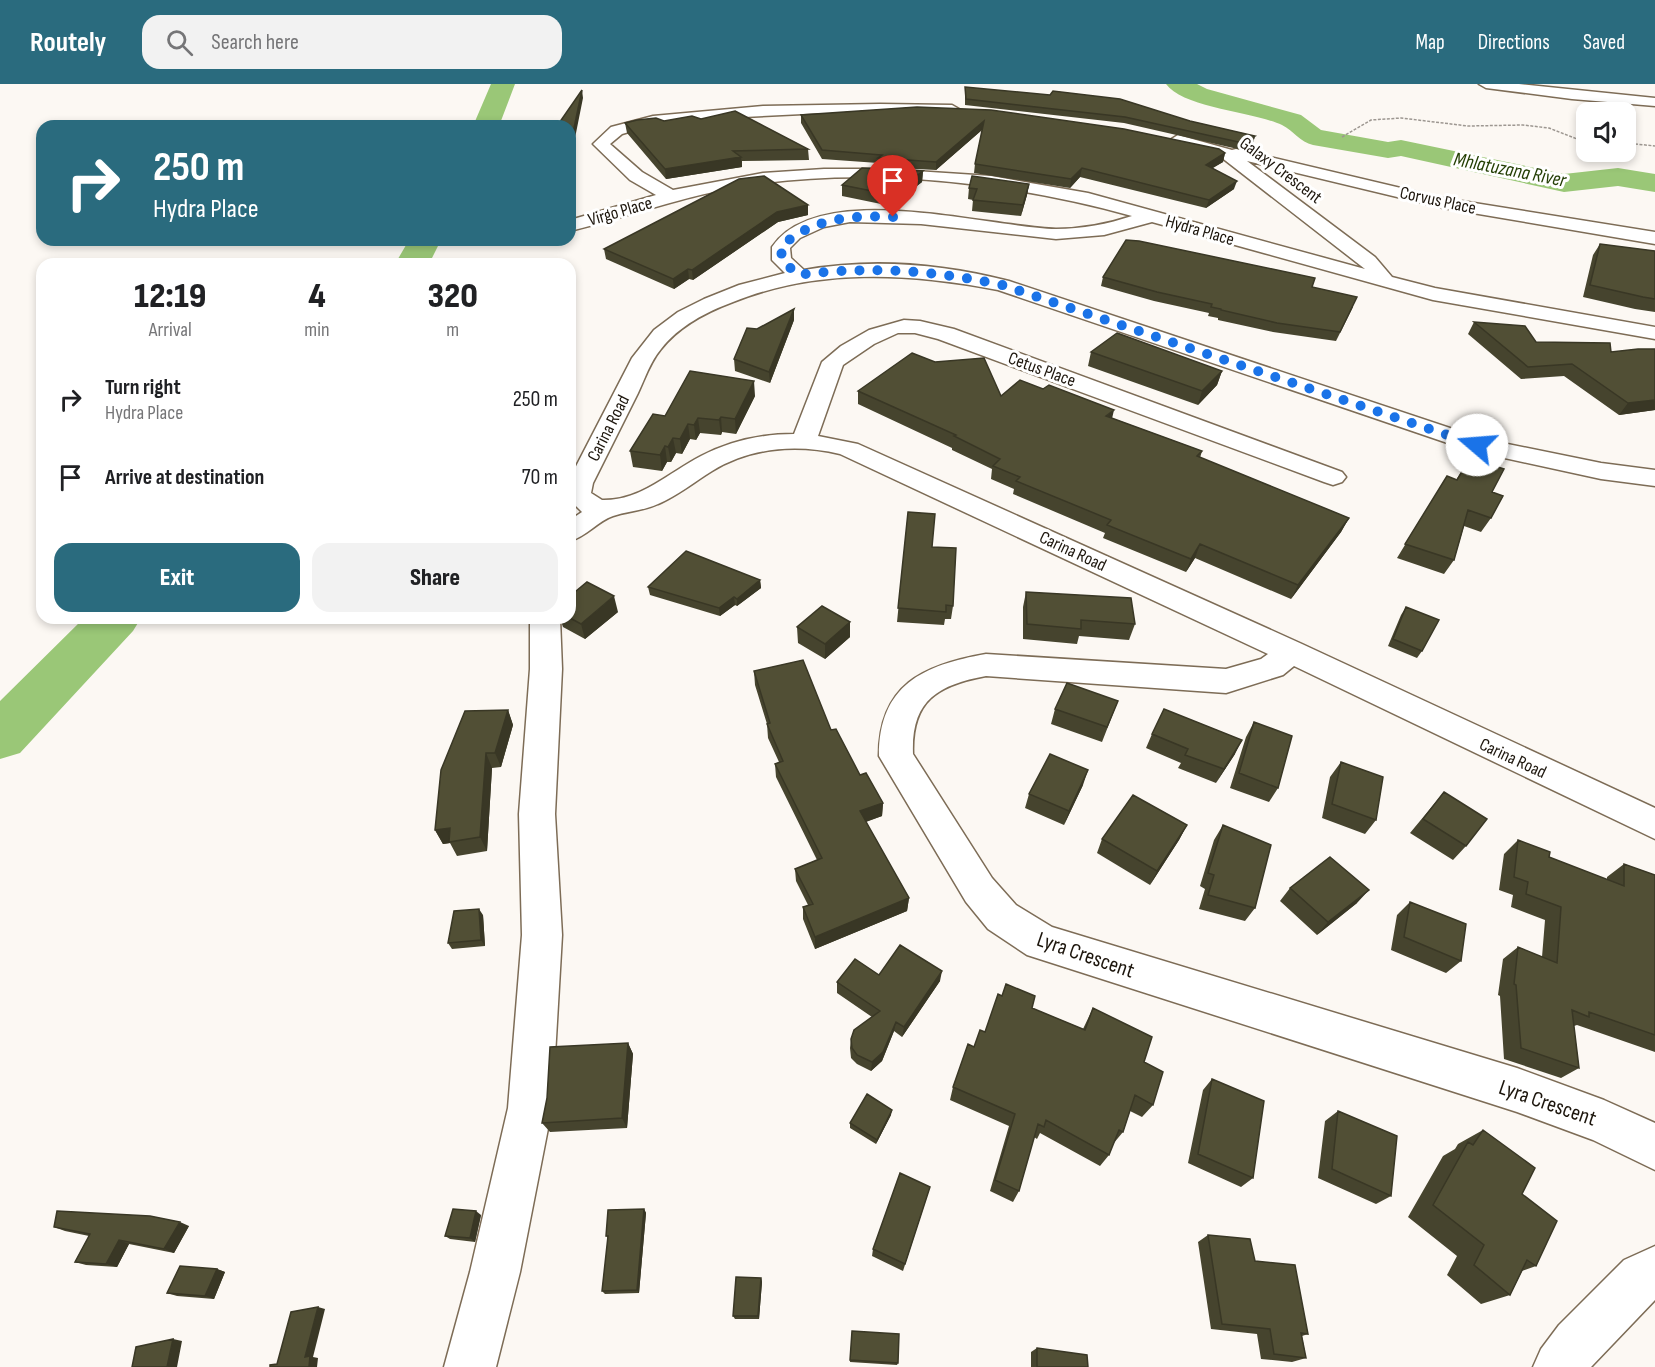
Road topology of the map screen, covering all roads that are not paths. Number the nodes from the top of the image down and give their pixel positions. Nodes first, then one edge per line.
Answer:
1 (1486, 84) edge
2 (1655, 102) edge
3 (970, 111) edge
4 (1167, 138) edge
5 (1223, 151) junction
6 (670, 196) junction
7 (1151, 216) junction
8 (576, 224) edge
9 (1655, 238) edge
10 (798, 275) junction
11 (1386, 282) junction
12 (1655, 333) edge
13 (804, 441) junction
14 (1333, 477) dead end
15 (1655, 478) edge
16 (605, 509) junction
17 (576, 528) edge
18 (545, 624) edge
19 (1291, 652) junction
20 (1655, 824) edge
21 (1655, 1146) edge
22 (1655, 1271) edge
23 (470, 1367) edge
24 (1559, 1367) edge

1 - 2 main road
3 - 6 main road
4 - 5 main road, Galaxy Crescent
5 - 9 main road, Corvus Place
5 - 11 main road, Galaxy Crescent
6 - 7 main road
6 - 8 main road, Virgo Place
7 - 10 main road, Hydra Place
7 - 11 main road, Hydra Place
10 - 15 main road, Carina Road
10 - 16 main road, Carina Road
11 - 12 main road, Hydra Place
13 - 14 main road, Cetus Place
13 - 16 main road, Carina Road
13 - 19 main road, Carina Road
16 - 17 main road
18 - 23 main road
19 - 20 main road, Carina Road
19 - 21 main road, Lyra Crescent
22 - 24 main road

